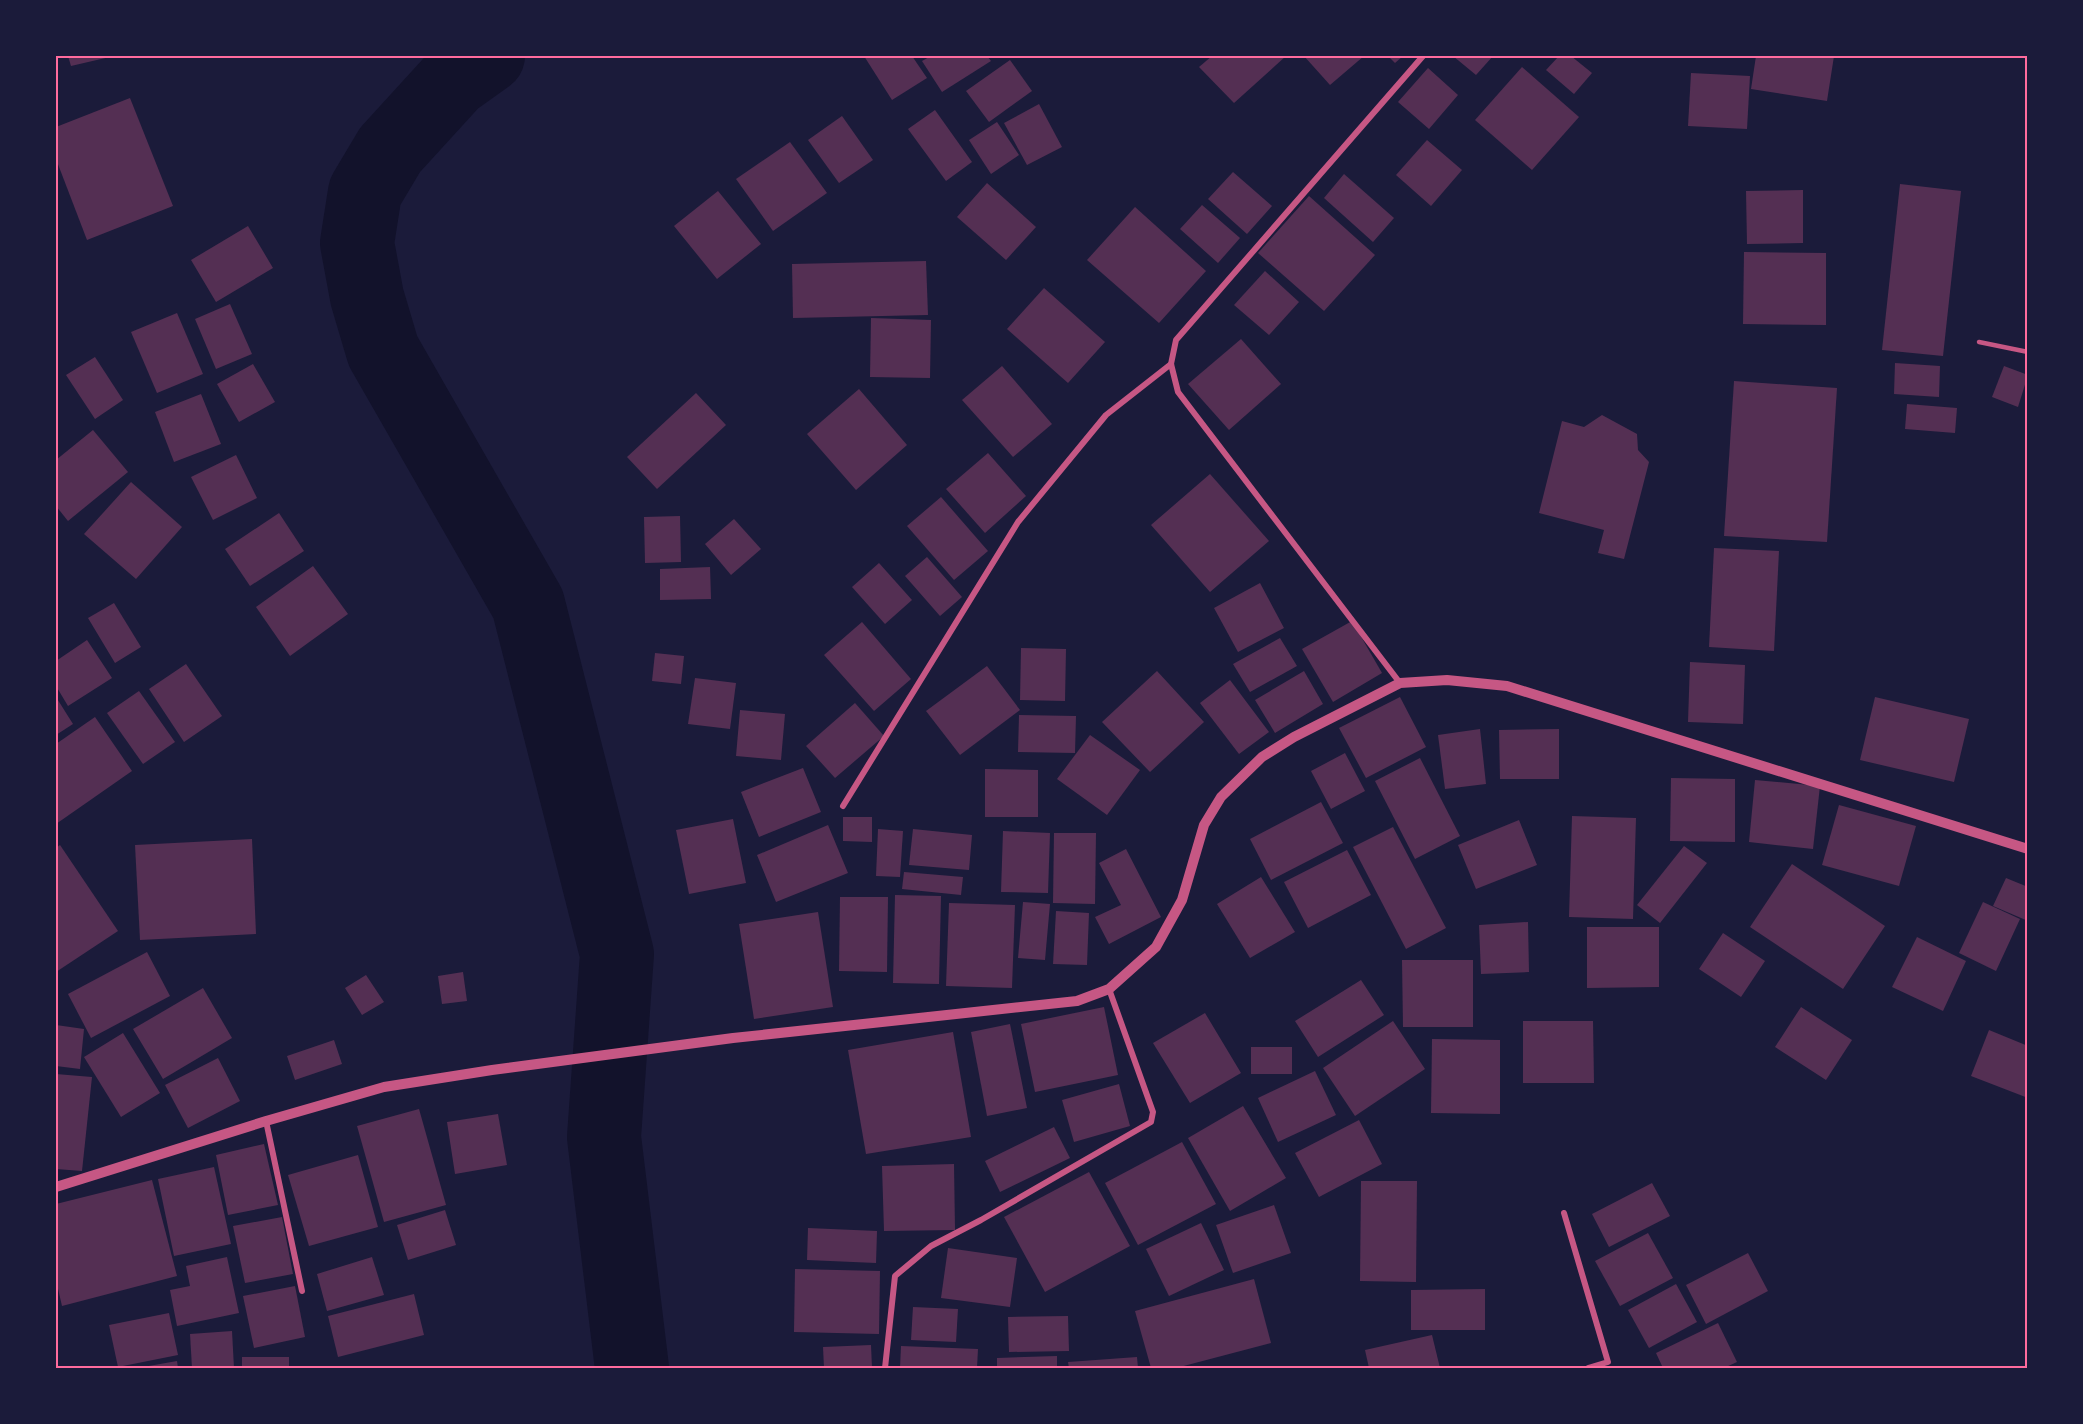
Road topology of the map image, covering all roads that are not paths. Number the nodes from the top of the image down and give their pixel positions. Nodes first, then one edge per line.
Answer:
1 (1423, 56) edge
2 (1979, 342) dead end
3 (2028, 352) edge
4 (1171, 364) junction
5 (1400, 684) junction
6 (843, 806) dead end
7 (2028, 849) edge
8 (1109, 989) junction
9 (266, 1121) junction
10 (56, 1187) edge
11 (1564, 1213) dead end
12 (302, 1291) dead end
13 (885, 1368) edge
14 (1588, 1368) edge

1 - 4 street
2 - 3 lane
4 - 5 street
4 - 6 street
5 - 7 street
5 - 8 street
8 - 9 street
8 - 13 street
9 - 10 street
9 - 12 street
11 - 14 street

